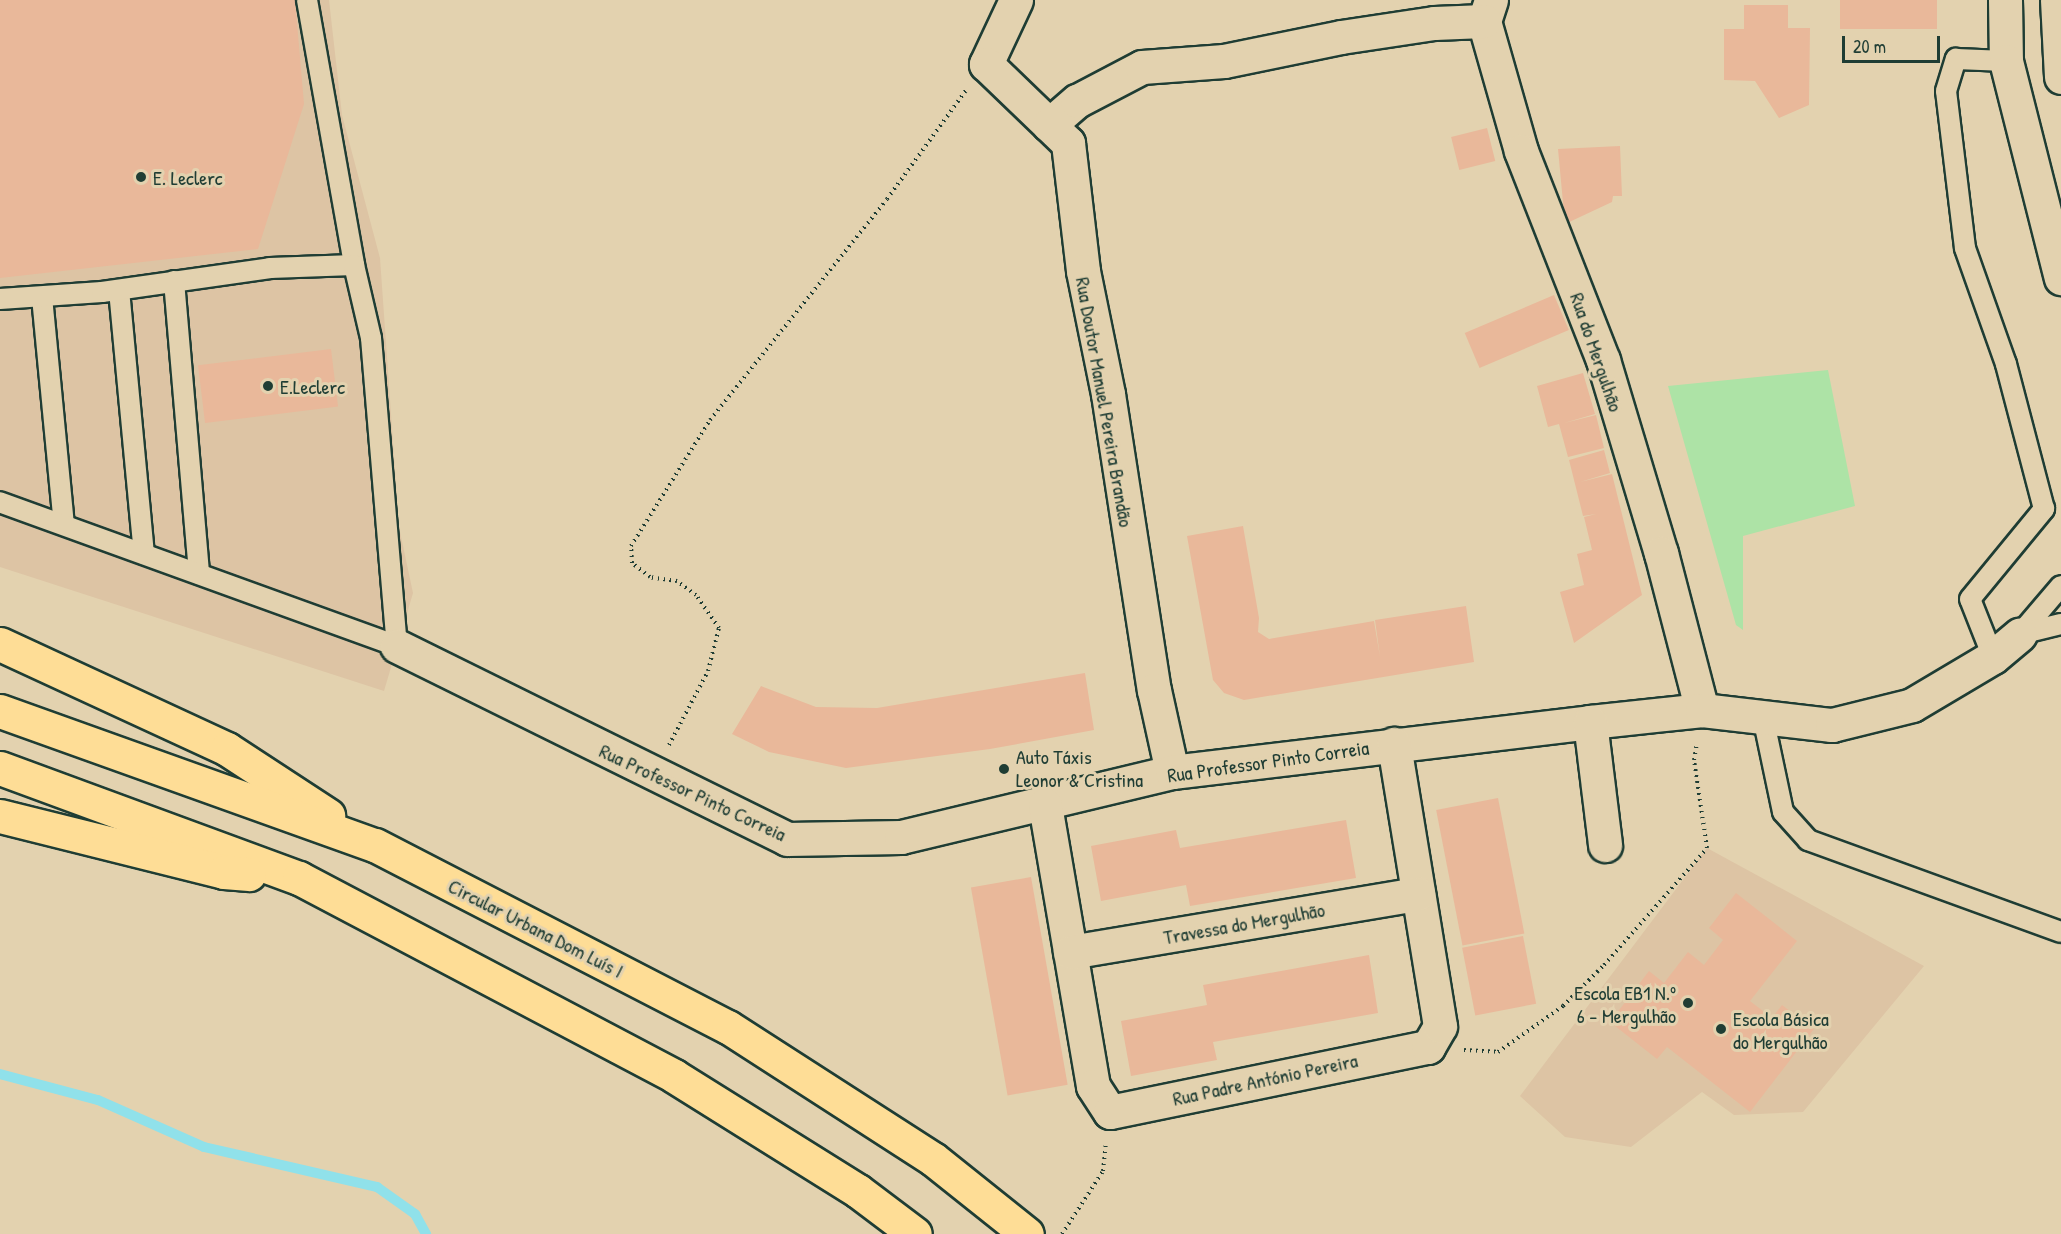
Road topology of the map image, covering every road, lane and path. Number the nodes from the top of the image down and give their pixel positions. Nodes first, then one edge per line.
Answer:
1 (307, 0) edge
2 (1016, 0) edge
3 (2005, 0) edge
4 (2057, 0) edge
5 (1488, 10) edge
6 (2006, 62) junction
7 (986, 64) junction
8 (2061, 77) edge
9 (1049, 125) junction
10 (354, 266) junction
11 (2061, 278) edge
12 (174, 281) junction
13 (119, 290) junction
14 (42, 297) junction
15 (0, 299) edge
16 (0, 502) edge
17 (64, 524) junction
18 (144, 554) junction
19 (200, 574) junction
20 (2061, 586) edge
21 (2061, 624) edge
22 (2020, 634) junction
23 (0, 644) edge
24 (397, 646) junction
25 (1993, 657) junction
26 (1702, 710) junction
27 (0, 711) edge
28 (1763, 717) junction
29 (1590, 722) junction
30 (1394, 744) junction
31 (0, 768) edge
32 (1172, 772) junction
33 (654, 775) junction
34 (1045, 805) junction
35 (0, 816) edge
36 (375, 845) junction
37 (1605, 845) dead end
38 (299, 878) junction
39 (1418, 894) junction
40 (2061, 932) edge
41 (1070, 952) junction
42 (1428, 1047) junction
43 (1103, 1171) dead end
44 (915, 1234) edge
45 (1027, 1234) edge
46 (1062, 1234) edge

1 - 10 lane
2 - 7 street
3 - 6 street
4 - 8 street
5 - 9 street
5 - 26 street, Rua do Mergulhão
6 - 11 street
6 - 25 lane
7 - 9 street, Rua Doutor Manuel Pereira Brandão
7 - 33 path
9 - 32 street, Rua Doutor Manuel Pereira Brandão
10 - 12 lane
10 - 24 lane
12 - 13 lane
12 - 19 lane
13 - 14 lane
13 - 18 lane
14 - 15 lane
14 - 17 lane
16 - 17 lane
17 - 18 lane
18 - 19 lane
19 - 24 lane
20 - 22 lane
21 - 22 lane
22 - 25 street, Rua Professor Pinto Correia
23 - 36 highway
24 - 33 street, Rua Professor Pinto Correia
25 - 28 street, Rua Professor Pinto Correia
26 - 28 street, Rua Professor Pinto Correia
26 - 29 street, Rua Professor Pinto Correia
26 - 42 path
27 - 36 highway, Circular Urbana Dom Luís I
28 - 40 lane
29 - 30 street, Rua Professor Pinto Correia
29 - 37 street
30 - 32 street, Rua Professor Pinto Correia
30 - 39 street
31 - 38 highway
32 - 34 street, Rua Professor Pinto Correia
33 - 34 street, Rua Professor Pinto Correia
34 - 41 street, Rua Padre António Pereira
35 - 38 highway
36 - 45 highway, Circular Urbana Dom Luís I
38 - 44 highway
39 - 41 street, Travessa do Mergulhão
39 - 42 street
41 - 42 street, Rua Padre António Pereira
43 - 46 path

